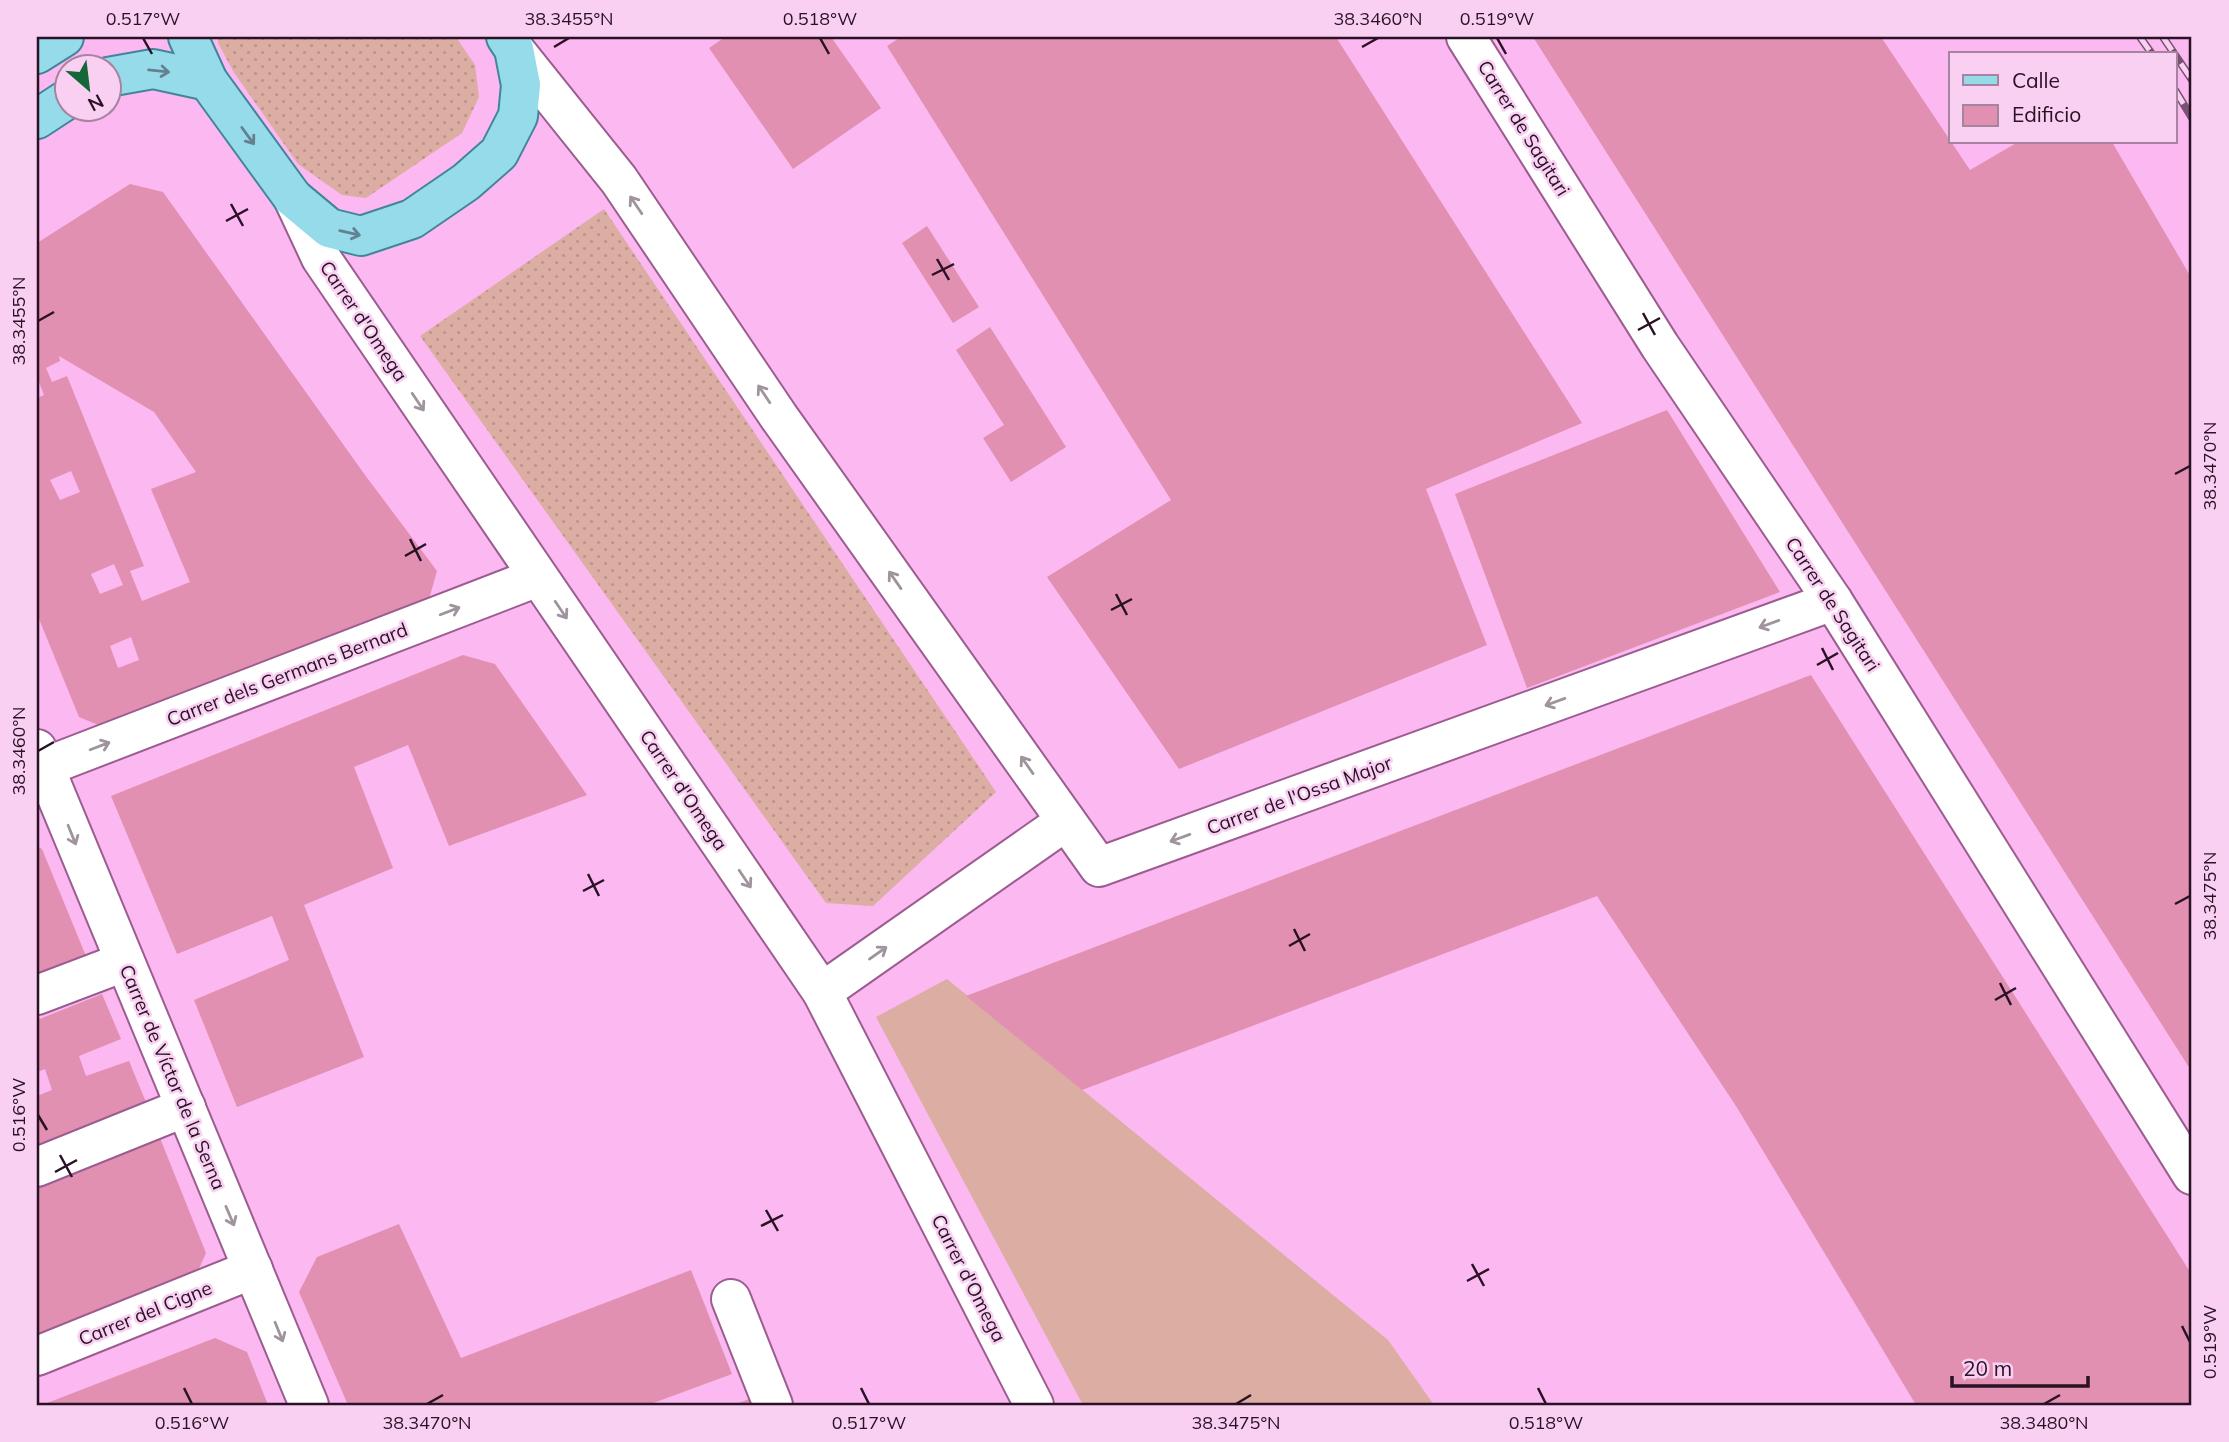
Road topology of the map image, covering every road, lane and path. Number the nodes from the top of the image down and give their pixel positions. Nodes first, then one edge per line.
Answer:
1 (64, 37) edge
2 (188, 37) edge
3 (1466, 37) edge
4 (510, 43) edge
5 (37, 54) edge
6 (122, 75) edge
7 (208, 81) junction
8 (52, 109) edge
9 (37, 119) edge
10 (293, 198) junction
11 (538, 577) junction
12 (1833, 601) junction
13 (39, 762) edge
14 (1066, 821) junction
15 (124, 962) junction
16 (822, 992) junction
17 (37, 995) edge
18 (186, 1107) junction
19 (37, 1167) edge
20 (2192, 1175) edge
21 (253, 1269) junction
22 (731, 1299) dead end
23 (37, 1356) edge
24 (309, 1405) edge
25 (774, 1405) edge
26 (1034, 1405) edge

1 - 5 main road
2 - 7 main road, Carrer d'Omega
3 - 12 street, Carrer de Sagitari
10 -> 4 main road, Carrer d'Omega
14 -> 4 street, Carrer d'Omega
6 -> 7 main road
7 -> 10 main road, Carrer d'Omega
8 - 9 main road
10 -> 11 street, Carrer d'Omega
13 -> 11 street, Carrer dels Germans Bernard
11 -> 16 street, Carrer d'Omega
12 -> 14 street, Carrer de l'Ossa Major
12 - 20 street, Carrer de Sagitari
13 -> 15 street, Carrer de Víctor de la Serna
16 -> 14 street
15 - 17 street
15 - 18 street, Carrer de Víctor de la Serna
16 - 26 street, Carrer d'Omega
18 - 19 street
18 -> 21 street, Carrer de Víctor de la Serna
21 - 23 street, Carrer del Cigne
21 -> 24 street, Carrer de Víctor de la Serna
22 - 25 street

